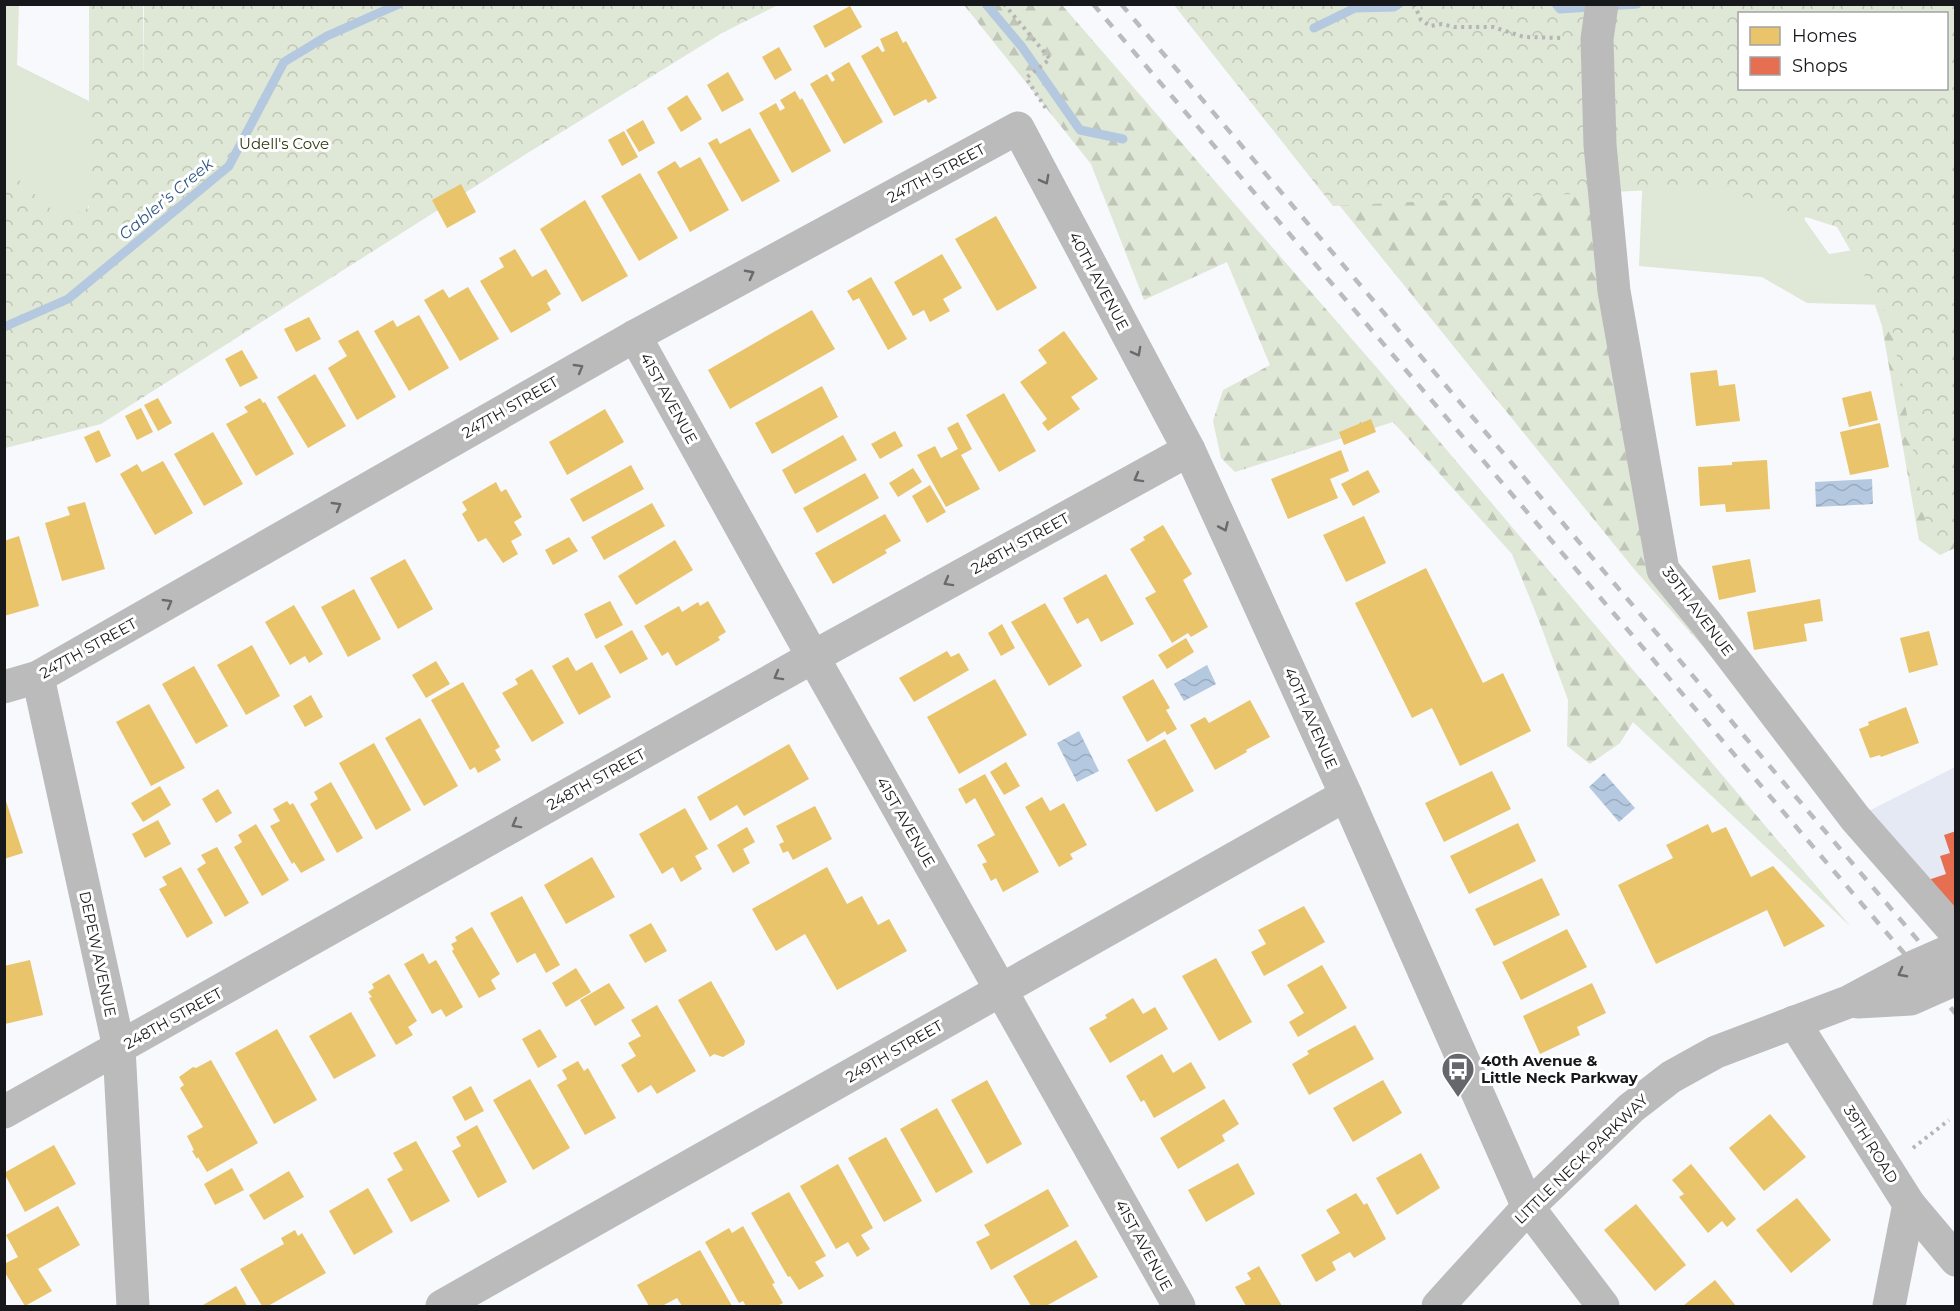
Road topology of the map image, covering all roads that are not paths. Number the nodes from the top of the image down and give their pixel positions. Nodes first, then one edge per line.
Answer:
1 (1599, 22) edge
2 (1018, 128) joint
3 (635, 336) junction
4 (1189, 450) junction
5 (813, 657) junction
6 (38, 677) junction
7 (4, 687) edge
8 (1346, 795) junction
9 (1956, 933) edge
10 (1956, 948) edge
11 (1956, 979) edge
12 (1001, 990) junction
13 (1848, 1002) junction
14 (1794, 1022) junction
15 (119, 1048) junction
16 (4, 1112) edge
17 (1909, 1204) junction
18 (1528, 1207) junction
19 (1956, 1260) edge
20 (133, 1306) edge
21 (442, 1306) edge
22 (1179, 1306) edge
23 (1438, 1306) edge
24 (1603, 1306) edge
25 (1890, 1306) edge

1 - 9 street, 39TH AVENUE
3 -> 2 street, 247TH STREET
2 -> 4 street, 40TH AVENUE
3 - 5 street, 41ST AVENUE
6 -> 3 street, 247TH STREET
4 -> 5 street, 248TH STREET
4 -> 8 street, 40TH AVENUE
5 - 12 street, 41ST AVENUE
5 -> 15 street, 248TH STREET
6 - 7 street, 247TH STREET
6 - 15 street, DEPEW AVENUE
8 - 12 street, 249TH STREET
8 - 18 street, 40TH AVENUE
10 -> 13 street, LITTLE NECK PARKWAY
11 - 13 street, LITTLE NECK PARKWAY
12 - 21 street, 249TH STREET
12 - 22 street, 41ST AVENUE
13 - 14 street, LITTLE NECK PARKWAY
14 - 17 street, 39TH ROAD
14 - 18 street, LITTLE NECK PARKWAY
15 - 16 street, 248TH STREET
15 - 20 street, DEPEW AVENUE
17 - 19 street, 39TH ROAD
17 - 25 street
18 - 23 street, LITTLE NECK PARKWAY
18 - 24 street, 40TH AVENUE

